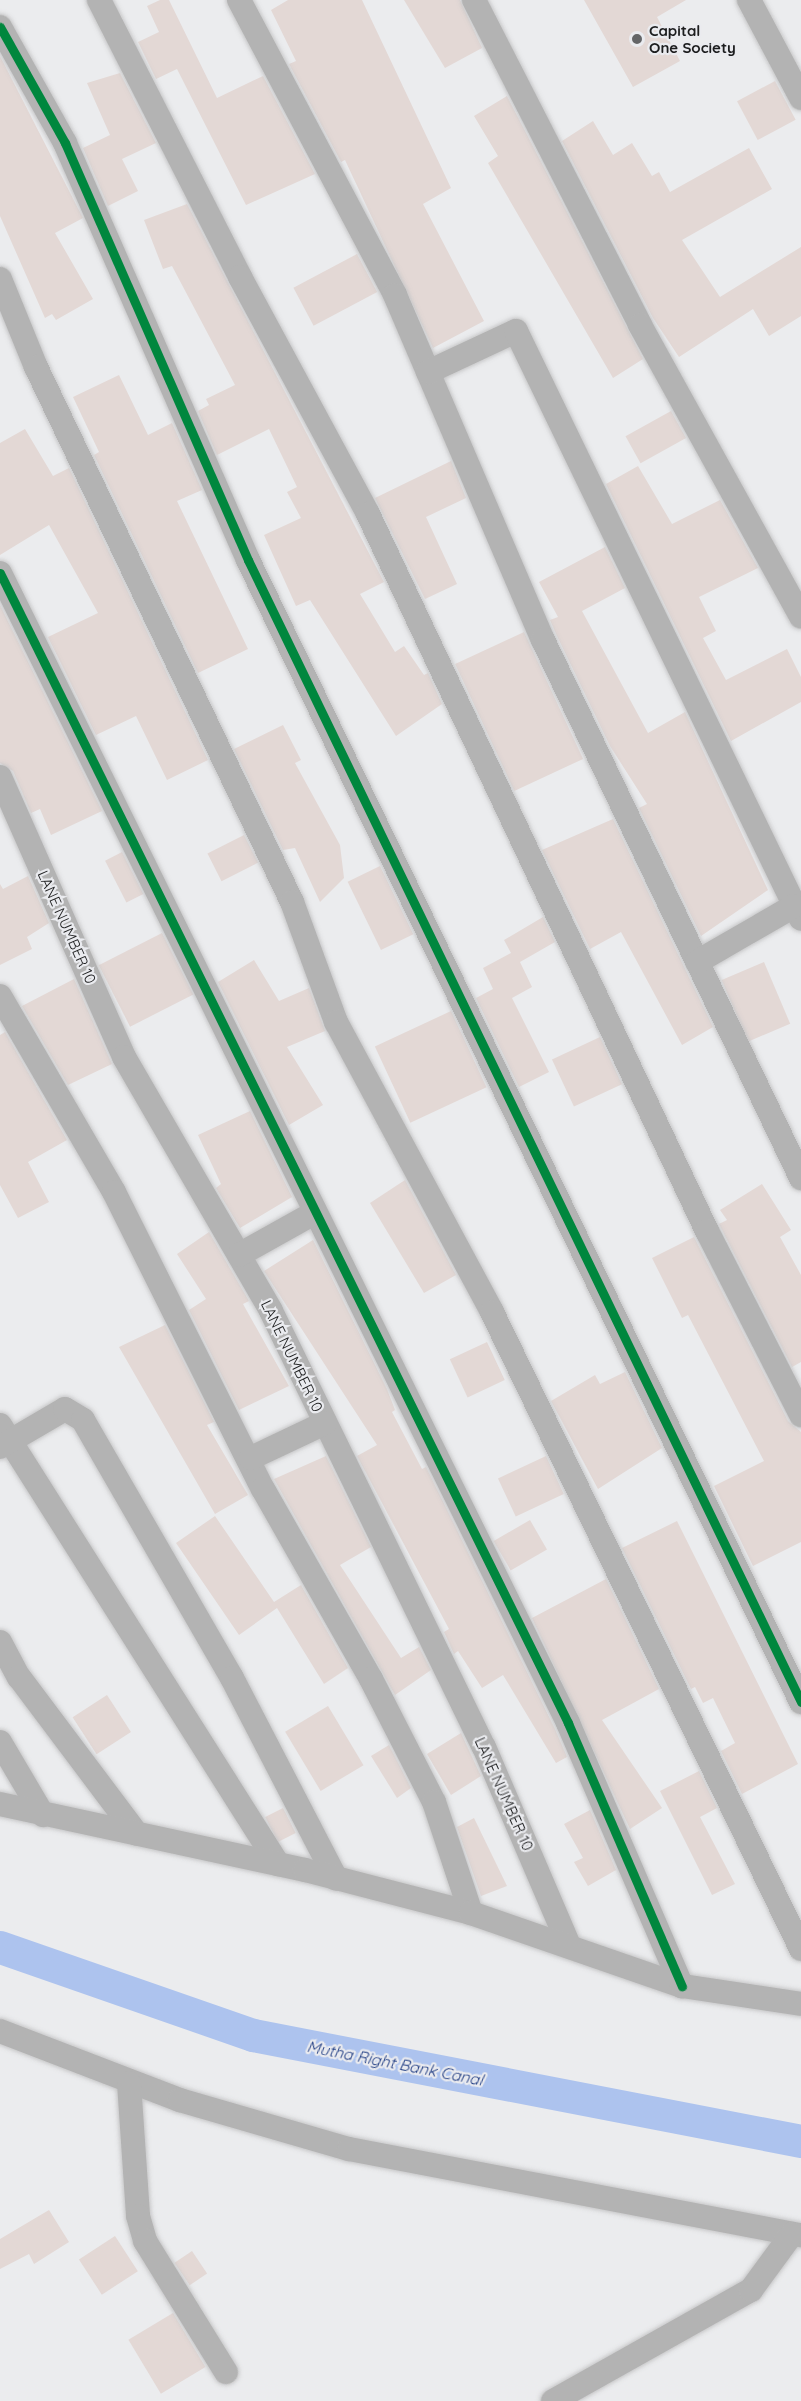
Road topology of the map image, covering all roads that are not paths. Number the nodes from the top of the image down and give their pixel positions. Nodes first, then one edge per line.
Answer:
1 (99, 0) edge
2 (239, 0) edge
3 (474, 0) edge
4 (749, 0) edge
5 (0, 27) edge
6 (801, 98) edge
7 (0, 279) edge
8 (428, 372) junction
9 (0, 573) edge
10 (801, 617) edge
11 (0, 777) edge
12 (798, 912) edge
13 (697, 962) junction
14 (0, 996) edge
15 (801, 1178) edge
16 (314, 1213) junction
17 (239, 1255) junction
18 (801, 1415) edge
19 (325, 1423) junction
20 (3, 1437) edge
21 (251, 1458) junction
22 (0, 1642) edge
23 (801, 1702) edge
24 (0, 1742) edge
25 (0, 1804) edge
26 (43, 1815) junction
27 (137, 1834) junction
28 (278, 1864) junction
29 (336, 1879) junction
30 (471, 1912) junction
31 (569, 1945) junction
32 (801, 1949) edge
33 (682, 1986) junction
34 (801, 2004) edge
35 (0, 2031) edge
36 (129, 2083) junction
37 (797, 2234) edge
38 (226, 2372) dead end
39 (553, 2401) edge

1 - 18 street
2 - 8 street
3 - 10 street
4 - 6 street
5 - 23 street
7 - 32 street
8 - 12 street
8 - 13 street
9 - 16 street
11 - 17 street, LANE NUMBER 10
12 - 13 street
13 - 15 street
14 - 21 street
16 - 17 street
16 - 33 street
17 - 19 street, LANE NUMBER 10
19 - 21 street
19 - 31 street, LANE NUMBER 10
20 - 28 street
20 - 29 street
21 - 30 street
22 - 27 street
24 - 26 street
25 - 26 street
26 - 27 street
27 - 28 street
28 - 29 street
29 - 30 street
30 - 31 street
31 - 33 street
33 - 34 street
35 - 36 street
36 - 37 street
36 - 38 street
37 - 39 street

